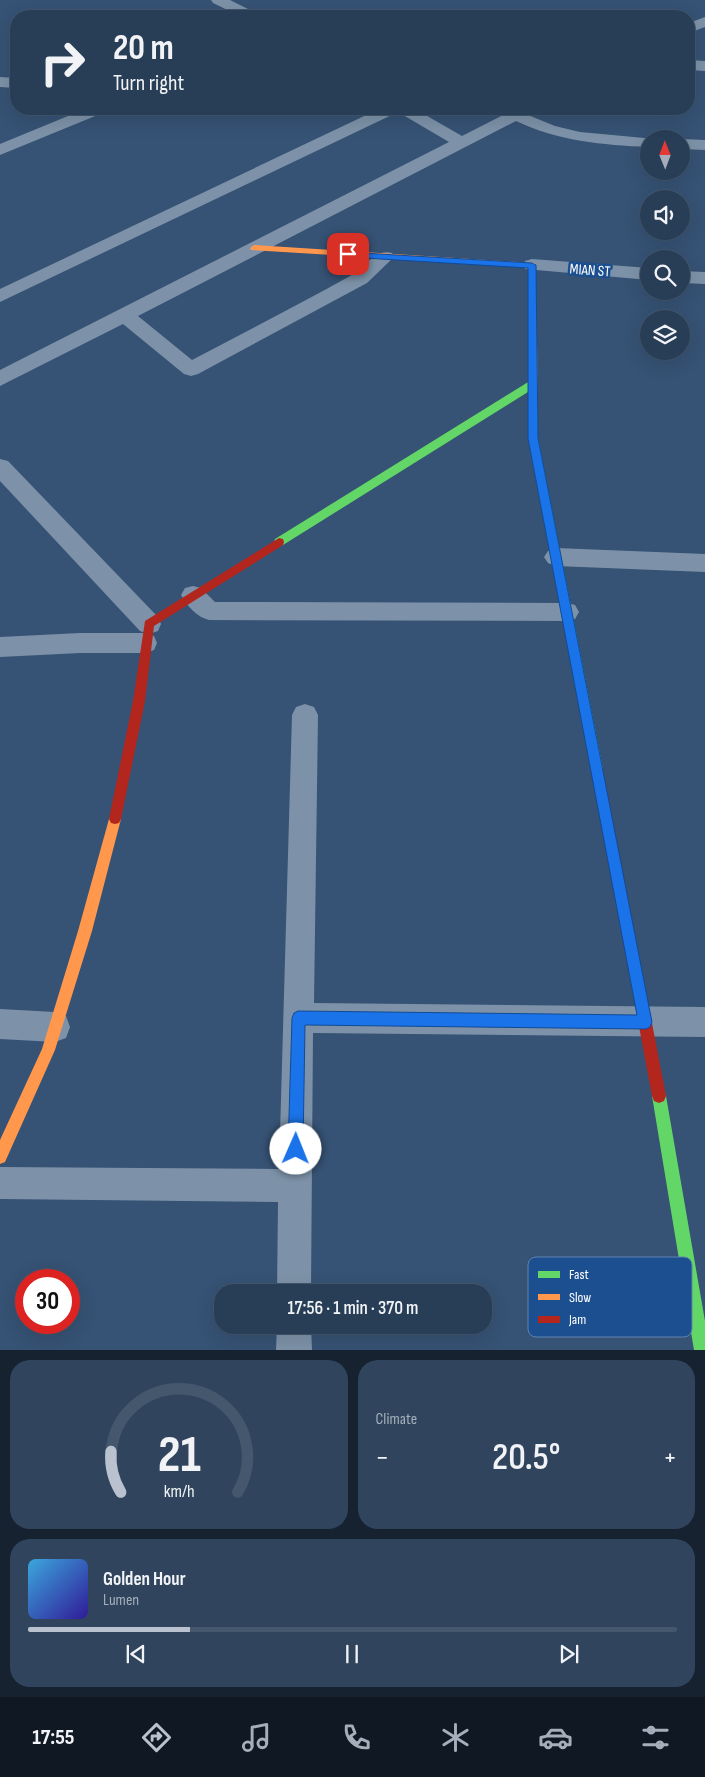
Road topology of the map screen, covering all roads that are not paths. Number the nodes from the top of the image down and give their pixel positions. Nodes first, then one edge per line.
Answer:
1 (218, 0) edge
2 (242, 4) edge
3 (85, 115) edge
4 (379, 115) edge
5 (414, 115) edge
6 (515, 115) edge
7 (525, 115) edge
8 (460, 142) junction
9 (640, 142) edge
10 (690, 144) edge
11 (705, 145) edge
12 (0, 150) edge
13 (254, 248) junction
14 (385, 257) junction
15 (532, 265) junction
16 (640, 273) edge
17 (690, 277) edge
18 (705, 278) edge
19 (0, 296) edge
20 (125, 316) junction
21 (0, 379) edge
22 (532, 385) junction
23 (0, 467) edge
24 (556, 557) junction
25 (705, 563) edge
26 (193, 595) junction
27 (566, 612) junction
28 (147, 634) junction
29 (0, 647) edge
30 (305, 715) dead end
31 (298, 1018) junction
32 (646, 1022) junction
33 (705, 1022) edge
34 (0, 1024) edge
35 (55, 1027) junction
36 (0, 1157) edge
37 (0, 1183) edge
38 (295, 1186) junction
39 (686, 1257) edge
40 (294, 1284) edge
41 (692, 1291) edge
42 (294, 1334) edge
43 (294, 1350) edge
44 (702, 1350) edge

1 - 2 street
3 - 12 street
4 - 19 street
5 - 8 street
6 - 8 street
7 - 9 street
8 - 13 street
10 - 11 street
13 - 14 street
13 - 20 street
14 - 15 street
14 - 20 street
15 - 16 street, MIAN ST
15 - 22 street
17 - 18 street
20 - 21 street
22 - 24 street
22 - 26 street
23 - 28 street
24 - 25 street
24 - 27 street
26 - 27 street
26 - 28 street
27 - 32 street
28 - 29 street
28 - 35 street
30 - 31 street
31 - 32 street
31 - 38 street
32 - 33 street
32 - 39 street
34 - 35 street
35 - 36 street
37 - 38 street
38 - 40 street
41 - 44 street
42 - 43 street

